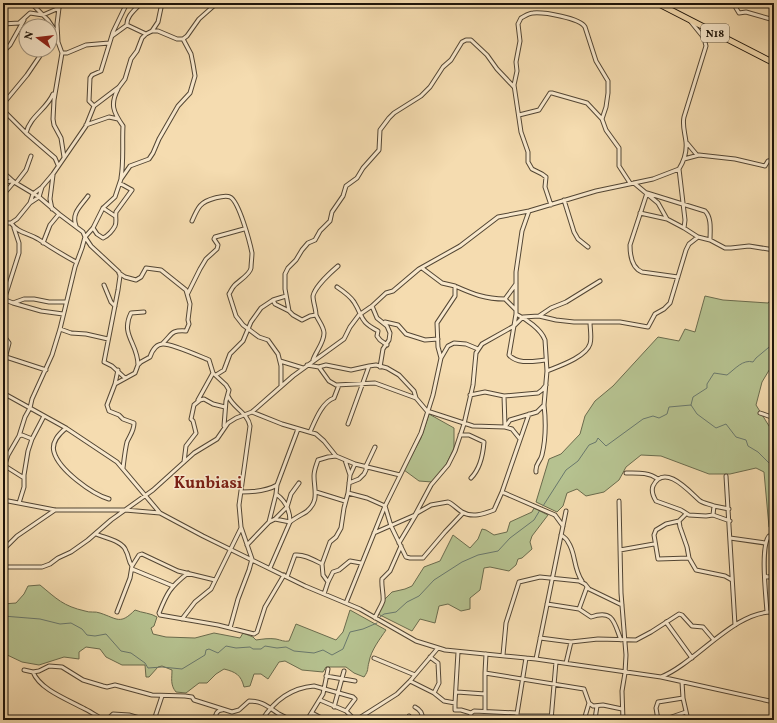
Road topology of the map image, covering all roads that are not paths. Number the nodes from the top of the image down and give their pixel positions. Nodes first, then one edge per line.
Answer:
1 (31, 3) edge
2 (61, 3) edge
3 (127, 3) edge
4 (141, 3) edge
5 (162, 3) edge
6 (210, 3) edge
7 (216, 3) edge
8 (657, 3) edge
9 (770, 3) edge
10 (213, 6) junction
11 (59, 8) junction
12 (736, 8) dead end
13 (774, 12) edge
14 (43, 15) junction
15 (25, 18) edge
16 (45, 18) edge
17 (58, 18) edge
18 (690, 20) junction
19 (774, 20) edge
20 (3, 24) edge
21 (18, 24) edge
22 (127, 25) junction
23 (18, 31) edge
24 (152, 31) junction
25 (146, 34) junction
26 (111, 37) junction
27 (183, 39) junction
28 (58, 42) edge
29 (109, 43) junction
30 (3, 52) edge
31 (62, 53) junction
32 (39, 58) edge
33 (774, 63) edge
34 (119, 87) junction
35 (514, 87) junction
36 (55, 88) junction
37 (3, 104) edge
38 (94, 106) junction
39 (3, 110) edge
40 (519, 115) junction
41 (118, 119) junction
42 (602, 119) junction
43 (86, 126) junction
44 (26, 132) junction
45 (687, 144) junction
46 (697, 155) junction
47 (31, 156) dead end
48 (64, 156) junction
49 (684, 159) junction
50 (774, 160) edge
51 (58, 165) junction
52 (679, 169) junction
53 (3, 172) edge
54 (53, 174) junction
55 (121, 179) junction
56 (3, 182) edge
57 (14, 182) junction
58 (634, 182) junction
59 (630, 183) junction
60 (120, 184) junction
61 (42, 187) junction
62 (647, 193) junction
63 (33, 194) junction
64 (3, 195) edge
65 (88, 196) dead end
66 (39, 197) junction
67 (115, 197) junction
68 (564, 200) junction
69 (124, 202) junction
70 (30, 203) junction
71 (551, 204) junction
72 (682, 204) junction
73 (103, 208) junction
74 (52, 209) junction
75 (529, 211) junction
76 (640, 213) junction
77 (58, 214) junction
78 (115, 216) junction
79 (667, 219) junction
80 (192, 220) dead end
81 (3, 222) edge
82 (11, 223) junction
83 (76, 226) junction
84 (14, 227) junction
85 (93, 228) junction
86 (244, 228) junction
87 (684, 228) junction
88 (84, 237) junction
89 (698, 237) junction
90 (710, 240) junction
91 (43, 243) junction
92 (588, 247) dead end
93 (774, 249) edge
94 (76, 262) junction
95 (338, 266) dead end
96 (422, 268) junction
97 (119, 272) junction
98 (678, 277) junction
99 (600, 281) dead end
100 (516, 284) junction
101 (104, 285) dead end
102 (455, 286) junction
103 (338, 287) dead end
104 (187, 295) junction
105 (286, 296) junction
106 (505, 299) junction
107 (4, 300) edge
108 (272, 300) junction
109 (66, 302) junction
110 (13, 303) junction
111 (114, 306) junction
112 (372, 306) junction
113 (516, 309) junction
114 (289, 311) junction
115 (144, 312) dead end
116 (63, 314) junction
117 (516, 314) junction
118 (316, 315) junction
119 (360, 315) junction
120 (539, 316) junction
121 (523, 318) junction
122 (383, 322) junction
123 (590, 322) junction
124 (514, 326) junction
125 (60, 329) junction
126 (248, 329) junction
127 (3, 335) edge
128 (108, 339) junction
129 (438, 339) junction
130 (162, 344) junction
131 (387, 345) junction
132 (478, 348) junction
133 (6, 357) junction
134 (441, 358) junction
135 (546, 360) junction
136 (280, 361) junction
137 (313, 361) junction
138 (138, 365) junction
139 (307, 365) junction
140 (3, 366) edge
141 (369, 366) junction
142 (319, 367) junction
143 (380, 367) junction
144 (304, 368) junction
145 (46, 370) junction
146 (118, 370) junction
147 (547, 371) junction
148 (214, 374) junction
149 (125, 378) junction
150 (362, 383) junction
151 (547, 383) junction
152 (115, 384) junction
153 (339, 385) junction
154 (281, 386) junction
155 (3, 393) edge
156 (470, 395) junction
157 (228, 396) junction
158 (504, 396) junction
159 (416, 398) junction
160 (197, 402) junction
161 (231, 402) junction
162 (544, 405) junction
163 (225, 406) junction
164 (30, 408) junction
165 (427, 411) junction
166 (252, 412) junction
167 (760, 413) dead end
168 (529, 414) junction
169 (244, 415) junction
170 (44, 416) junction
171 (774, 418) edge
172 (348, 424) dead end
173 (464, 424) junction
174 (505, 427) junction
175 (66, 428) junction
176 (223, 429) junction
177 (298, 429) junction
178 (310, 432) junction
179 (460, 435) junction
180 (19, 436) junction
181 (32, 439) junction
182 (520, 440) junction
183 (375, 447) dead end
184 (3, 453) edge
185 (8, 455) junction
186 (336, 456) junction
187 (345, 460) junction
188 (184, 462) junction
189 (355, 464) junction
190 (366, 466) junction
191 (4, 468) edge
192 (123, 468) junction
193 (536, 472) dead end
194 (626, 473) dead end
195 (400, 474) junction
196 (350, 475) junction
197 (726, 476) dead end
198 (24, 478) junction
199 (471, 478) dead end
200 (658, 479) junction
201 (299, 483) dead end
202 (349, 484) junction
203 (277, 485) junction
204 (241, 492) junction
205 (316, 492) junction
206 (502, 492) junction
207 (348, 493) junction
208 (276, 494) junction
209 (145, 496) junction
210 (109, 499) dead end
211 (3, 500) edge
212 (346, 501) junction
213 (618, 501) dead end
214 (19, 503) junction
215 (385, 506) junction
216 (714, 506) junction
217 (287, 507) junction
218 (729, 509) junction
219 (55, 510) junction
220 (125, 510) junction
221 (566, 511) dead end
222 (160, 513) junction
223 (417, 513) junction
224 (464, 513) junction
225 (686, 514) junction
226 (713, 514) junction
227 (275, 518) junction
228 (679, 521) junction
229 (730, 521) junction
230 (269, 522) junction
231 (290, 522) junction
232 (391, 526) junction
233 (563, 526) junction
234 (241, 527) junction
235 (374, 533) junction
236 (96, 534) junction
237 (561, 535) junction
238 (730, 538) junction
239 (774, 539) edge
240 (765, 542) junction
241 (654, 544) junction
242 (247, 545) junction
243 (400, 545) junction
244 (230, 549) junction
245 (3, 550) edge
246 (620, 550) junction
247 (689, 558) junction
248 (252, 559) junction
249 (361, 563) junction
250 (322, 564) junction
251 (132, 567) junction
252 (3, 568) edge
253 (270, 568) junction
254 (188, 573) junction
255 (285, 576) junction
256 (764, 576) junction
257 (774, 576) edge
258 (553, 578) junction
259 (215, 580) junction
260 (732, 580) junction
261 (328, 582) junction
262 (583, 583) junction
263 (172, 586) junction
264 (587, 587) junction
265 (324, 594) junction
266 (346, 603) junction
267 (547, 604) junction
268 (622, 605) junction
269 (579, 610) junction
270 (117, 612) dead end
271 (767, 612) junction
272 (774, 612) edge
273 (375, 618) junction
274 (182, 619) junction
275 (666, 622) junction
276 (735, 625) junction
277 (230, 628) junction
278 (540, 638) junction
279 (623, 640) junction
280 (714, 640) junction
281 (571, 642) junction
282 (438, 648) junction
283 (458, 652) junction
284 (486, 654) junction
285 (503, 655) junction
286 (374, 658) dead end
287 (430, 658) junction
288 (526, 658) junction
289 (692, 658) junction
290 (536, 659) junction
291 (556, 662) junction
292 (566, 663) junction
293 (328, 669) dead end
294 (24, 670) dead end
295 (344, 671) dead end
296 (33, 672) junction
297 (485, 673) junction
298 (625, 673) junction
299 (415, 675) junction
300 (326, 676) junction
301 (661, 677) junction
302 (523, 678) junction
303 (341, 679) junction
304 (355, 681) dead end
305 (410, 681) junction
306 (682, 682) junction
307 (554, 685) junction
308 (323, 689) junction
309 (338, 692) junction
310 (457, 692) junction
311 (434, 693) junction
312 (485, 694) junction
313 (162, 696) junction
314 (683, 698) junction
315 (320, 700) junction
316 (774, 702) edge
317 (456, 703) junction
318 (589, 703) junction
319 (597, 706) junction
320 (334, 707) junction
321 (415, 707) dead end
322 (270, 708) junction
323 (622, 709) junction
324 (224, 710) junction
325 (455, 710) junction
326 (346, 711) junction
327 (485, 711) junction
328 (686, 712) junction
329 (312, 713) junction
330 (472, 713) junction
331 (129, 715) junction
332 (517, 716) edge
333 (551, 718) edge
334 (452, 719) edge
335 (104, 720) edge
336 (107, 720) edge
337 (128, 720) edge
338 (146, 720) edge
339 (154, 720) edge
340 (214, 720) edge
341 (262, 720) edge
342 (291, 720) edge
343 (307, 720) edge
344 (325, 720) edge
345 (357, 720) edge
346 (423, 720) edge
347 (437, 720) edge
348 (460, 720) edge
349 (470, 720) edge
350 (584, 720) edge
351 (596, 720) edge
352 (623, 720) edge
353 (658, 720) edge
354 (663, 720) edge
355 (688, 720) edge

1 - 14 street
2 - 11 street
3 - 26 street
4 - 22 street
5 - 24 street
6 - 10 street
7 - 10 street
8 - 18 highway, N18
9 - 13 street
10 - 27 street
11 - 14 street
11 - 17 street
12 - 19 street
14 - 15 street
14 - 16 street
18 - 33 highway, N18
18 - 45 street
20 - 21 street
22 - 25 street
22 - 26 street
23 - 30 street
24 - 25 street
24 - 27 street
25 - 34 street
26 - 29 street
27 - 55 street
28 - 31 street
29 - 31 street
29 - 38 street
31 - 36 street
32 - 37 street
34 - 38 street
34 - 41 street
35 - 40 street
35 - 42 street
35 - 105 street
36 - 44 street
36 - 48 street
38 - 43 street
39 - 44 street
40 - 42 street
40 - 71 street
41 - 43 street
41 - 55 street
42 - 59 street
43 - 48 street
44 - 51 street
45 - 46 street
45 - 49 street
46 - 49 street
46 - 50 street
47 - 57 street
48 - 51 street
49 - 52 street
51 - 54 street
52 - 58 street
52 - 72 street
53 - 57 street
54 - 61 street
54 - 74 street
55 - 60 street
56 - 57 street
57 - 63 street
57 - 64 street
58 - 59 street
58 - 62 street
59 - 68 street
60 - 67 street
60 - 69 street
61 - 63 street
61 - 66 street
62 - 72 street
62 - 76 street
62 - 79 street
63 - 66 street
63 - 70 street
65 - 83 street
66 - 70 street
66 - 74 street
67 - 69 street
67 - 73 street
68 - 71 street
68 - 92 street
69 - 78 street
70 - 82 street
71 - 75 street
72 - 87 street
72 - 90 street
73 - 78 street
73 - 85 street
74 - 77 street
75 - 96 street
75 - 100 street
76 - 79 street
76 - 98 street
77 - 83 street
77 - 91 street
78 - 85 street
79 - 87 street
80 - 86 street
81 - 82 street
82 - 84 street
83 - 88 street
84 - 91 street
84 - 107 street
85 - 88 street
86 - 104 street
86 - 126 street
87 - 89 street
88 - 94 street
88 - 97 street
89 - 90 street
89 - 98 street
90 - 93 street
91 - 94 street
94 - 109 street
95 - 118 street
96 - 102 street
96 - 112 street
97 - 104 street
97 - 111 street
98 - 123 street
99 - 120 street
100 - 106 street
100 - 113 street
101 - 111 street
102 - 106 street
102 - 129 street
103 - 119 street
104 - 130 street
105 - 108 street
105 - 114 street
106 - 113 street
107 - 110 street
108 - 114 street
108 - 126 street
109 - 110 street
109 - 116 street
110 - 116 street
111 - 128 street
112 - 119 street
112 - 122 street
113 - 117 street
114 - 118 street
115 - 138 street
116 - 125 street
117 - 121 street
117 - 124 street
118 - 137 street
119 - 131 street
119 - 137 street
120 - 121 street
120 - 123 street
121 - 124 street
121 - 135 street
122 - 129 street
122 - 131 street
123 - 147 street
124 - 132 street
124 - 135 street
125 - 128 street
125 - 145 street
126 - 136 street
126 - 148 street
127 - 133 street
128 - 146 street
129 - 134 street
130 - 138 street
130 - 148 street
131 - 143 street
132 - 134 street
132 - 156 street
133 - 140 street
133 - 145 street
134 - 165 street
135 - 147 street
136 - 144 street
136 - 154 street
137 - 139 street
138 - 149 street
139 - 142 street
139 - 144 street
141 - 142 street
141 - 143 street
141 - 150 street
142 - 153 street
143 - 159 street
144 - 154 street
145 - 164 street
146 - 149 street
146 - 152 street
147 - 151 street
148 - 157 street
148 - 160 street
149 - 152 street
150 - 153 street
150 - 159 street
150 - 172 street
151 - 158 street
151 - 162 street
152 - 192 street
153 - 178 street
154 - 166 street
155 - 164 street
156 - 158 street
156 - 173 street
157 - 161 street
157 - 163 street
158 - 174 street
159 - 165 street
160 - 163 street
160 - 188 street
161 - 163 street
161 - 169 street
162 - 168 street
162 - 193 street
163 - 176 street
164 - 170 street
164 - 180 street
165 - 173 street
165 - 195 street
166 - 169 street
166 - 177 street
167 - 171 street
168 - 174 street
168 - 182 street
169 - 176 street
169 - 204 street
170 - 175 street
170 - 181 street
173 - 174 street
173 - 179 street
174 - 182 street
175 - 192 street
175 - 210 street
176 - 188 street
177 - 178 street
177 - 203 street
178 - 186 street
179 - 199 street
179 - 223 street
180 - 181 street
180 - 185 street
181 - 198 street
182 - 206 street
183 - 190 street
184 - 185 street
185 - 191 street
186 - 187 street
186 - 205 street
187 - 189 street
187 - 196 street
188 - 209 street
189 - 190 street
189 - 196 street
190 - 195 street
190 - 202 street
191 - 198 street
192 - 209 street
194 - 200 street
195 - 215 street
196 - 202 street
197 - 218 street
198 - 214 street
200 - 216 street
200 - 225 street
201 - 217 street
202 - 207 street
203 - 204 street
203 - 208 street
204 - 234 street
205 - 212 street
205 - 231 street
206 - 224 street
206 - 233 street
207 - 212 street
207 - 215 street
208 - 217 street
208 - 230 street
209 - 220 street
209 - 222 street
211 - 214 street
212 - 250 street
213 - 246 street
214 - 219 street
215 - 232 street
215 - 235 street
216 - 218 street
216 - 226 street
217 - 227 street
217 - 231 street
218 - 229 street
219 - 220 street
219 - 245 street
220 - 222 street
220 - 236 street
221 - 233 street
222 - 244 street
223 - 224 street
223 - 232 street
223 - 243 street
224 - 243 street
225 - 226 street
225 - 228 street
226 - 229 street
227 - 230 street
227 - 231 street
228 - 241 street
228 - 247 street
229 - 238 street
230 - 242 street
231 - 253 street
232 - 235 street
232 - 243 street
233 - 237 street
234 - 242 street
234 - 244 street
235 - 249 street
236 - 251 street
236 - 252 street
237 - 258 street
237 - 262 street
238 - 240 street
238 - 260 street
239 - 240 street
240 - 256 street
241 - 246 street
241 - 247 street
242 - 248 street
243 - 273 street
244 - 248 street
244 - 259 street
246 - 268 street
247 - 260 street
248 - 253 street
248 - 277 street
249 - 261 street
249 - 266 street
250 - 255 street
250 - 261 street
251 - 254 street
251 - 263 street
251 - 270 street
253 - 255 street
254 - 259 street
254 - 263 street
255 - 265 street
255 - 277 street
256 - 257 street
256 - 271 street
258 - 262 street
258 - 267 street
258 - 285 street
259 - 274 street
260 - 276 street
261 - 265 street
262 - 264 street
263 - 274 street
264 - 268 street
264 - 269 street
265 - 266 street
266 - 273 street
267 - 269 street
267 - 278 street
268 - 279 street
269 - 279 street
271 - 272 street
271 - 276 street
273 - 282 street
274 - 277 street
275 - 279 street
275 - 280 street
275 - 289 street
276 - 280 street
278 - 281 street
278 - 290 street
279 - 281 street
279 - 298 street
280 - 289 street
281 - 292 street
282 - 283 street
282 - 287 street
283 - 284 street
283 - 310 street
284 - 285 street
284 - 297 street
285 - 288 street
286 - 299 street
287 - 299 street
287 - 311 street
288 - 290 street
288 - 302 street
289 - 301 street
290 - 291 street
291 - 292 street
291 - 307 street
292 - 298 street
293 - 300 street
294 - 296 street
295 - 303 street
296 - 313 street
296 - 335 street
297 - 302 street
297 - 312 street
298 - 301 street
298 - 323 street
299 - 305 street
300 - 303 street
300 - 308 street
301 - 306 street
302 - 307 street
302 - 332 street
303 - 304 street
303 - 309 street
305 - 311 street
305 - 345 street
306 - 314 street
306 - 316 street
307 - 318 street
307 - 333 street
308 - 309 street
308 - 315 street
308 - 322 street
309 - 320 street
309 - 326 street
310 - 312 street
310 - 317 street
311 - 317 street
312 - 327 street
313 - 324 street
313 - 339 street
314 - 328 street
314 - 353 street
315 - 320 street
315 - 329 street
317 - 325 street
318 - 319 street
318 - 350 street
319 - 323 street
319 - 351 street
320 - 326 street
321 - 346 street
322 - 324 street
322 - 341 street
322 - 342 street
323 - 352 street
324 - 340 street
325 - 330 street
325 - 334 street
326 - 345 street
327 - 330 street
327 - 332 street
328 - 354 street
328 - 355 street
329 - 343 street
329 - 344 street
330 - 349 street
331 - 336 street
331 - 337 street
331 - 338 street
332 - 333 street
334 - 347 street
334 - 348 street

